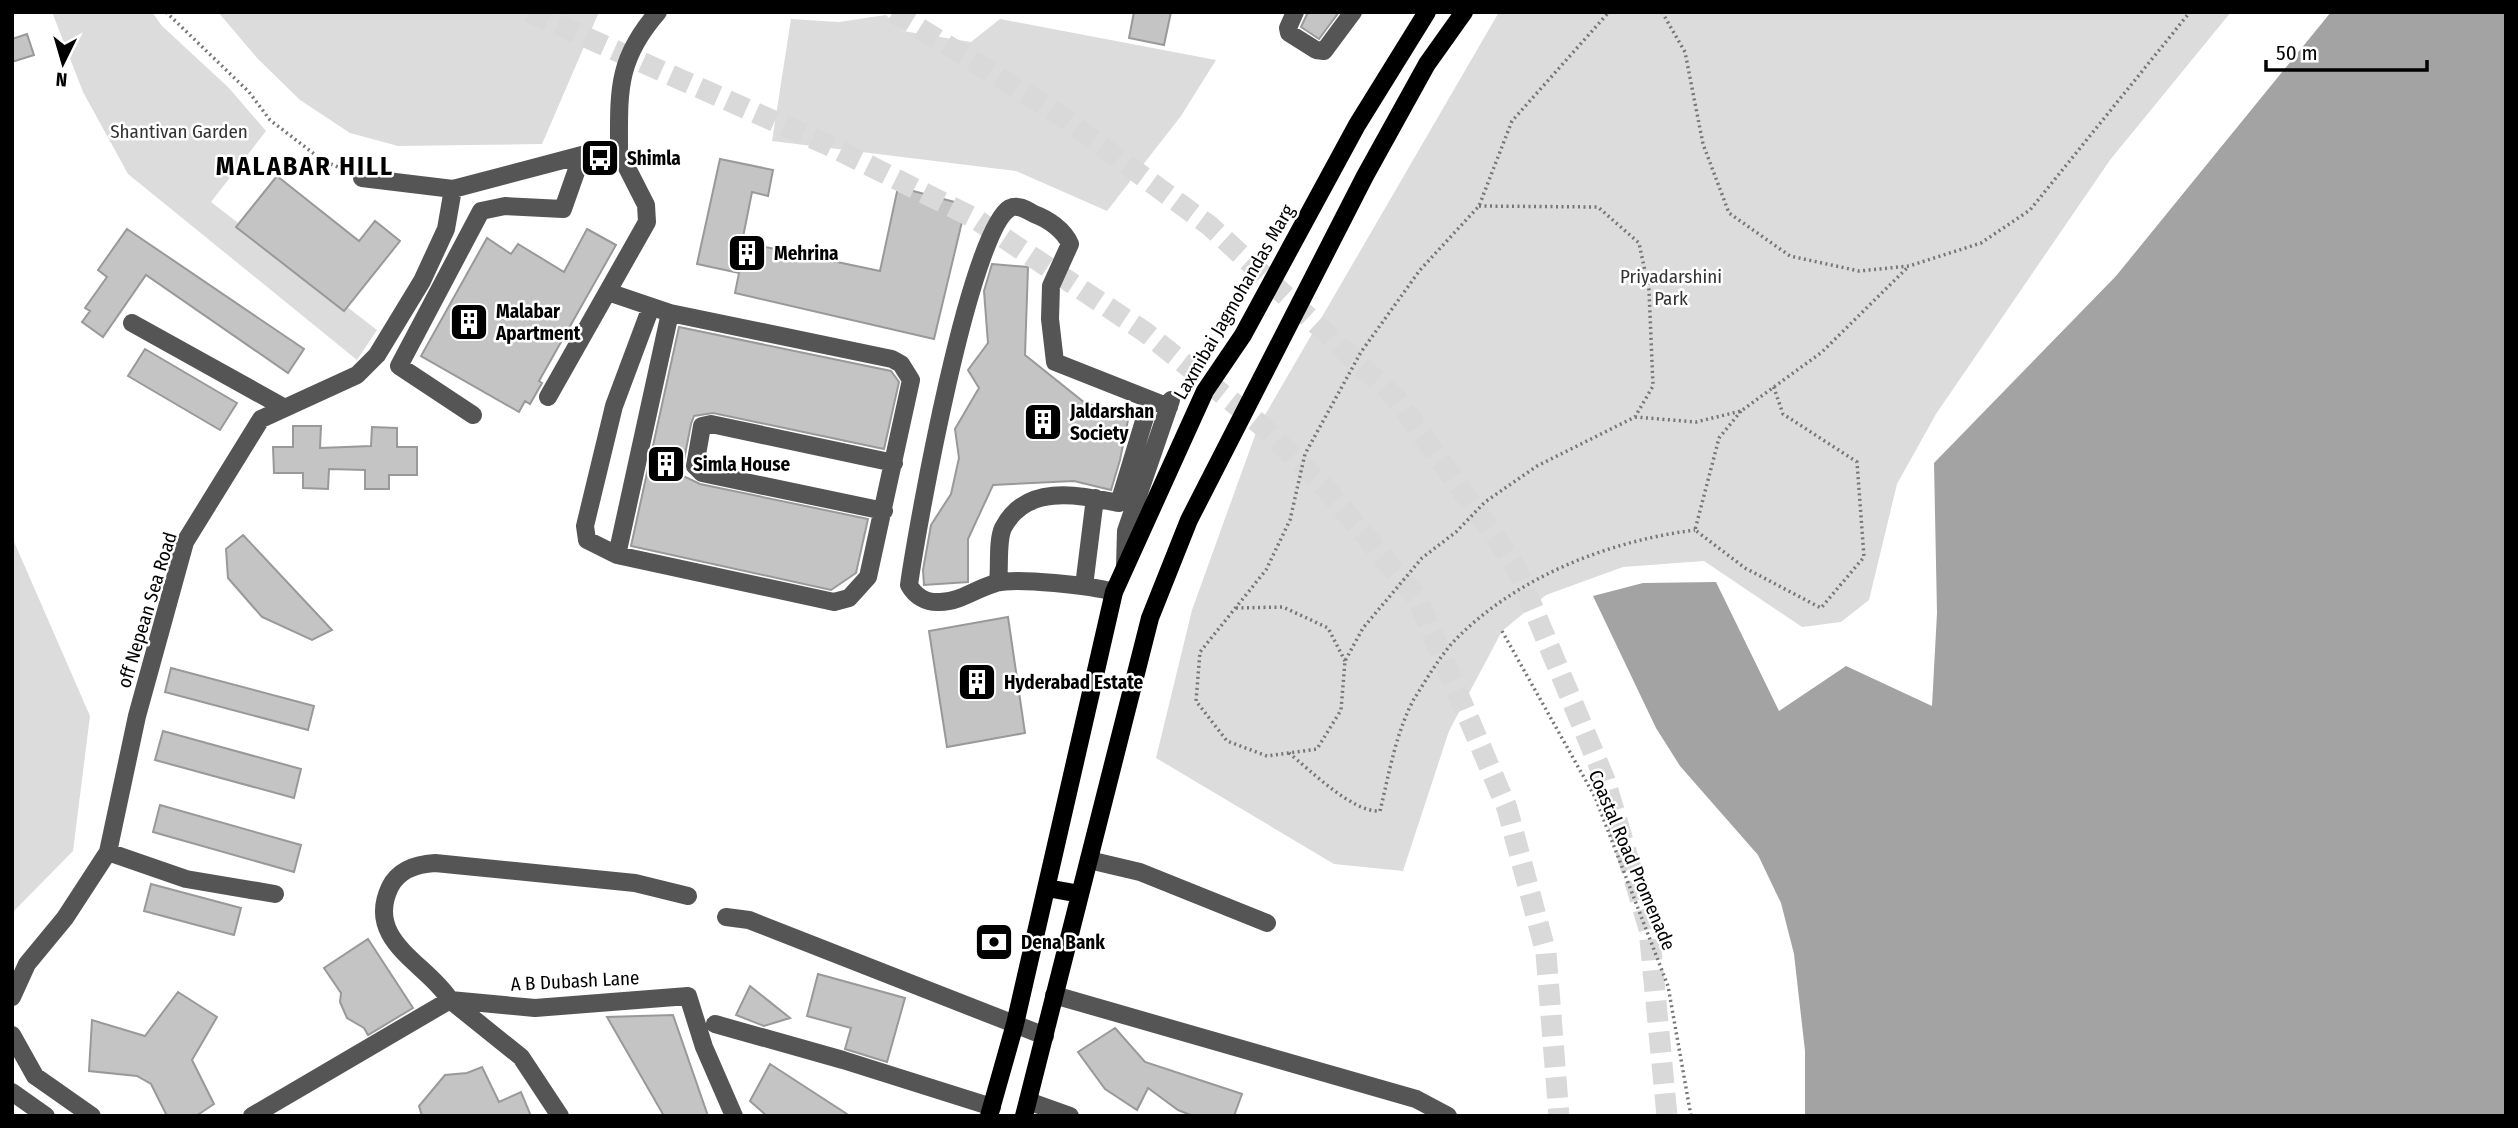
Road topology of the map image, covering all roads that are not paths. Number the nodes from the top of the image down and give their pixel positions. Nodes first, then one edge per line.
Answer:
1 (657, 12) edge
2 (1295, 12) edge
3 (1353, 12) edge
4 (1427, 12) edge
5 (1464, 12) edge
6 (619, 152) junction
7 (582, 155) junction
8 (362, 178) road end
9 (453, 189) junction
10 (608, 292) junction
11 (651, 307) junction
12 (670, 313) junction
13 (132, 323) dead end
14 (548, 397) dead end
15 (1150, 401) junction
16 (285, 408) junction
17 (472, 415) dead end
18 (894, 463) junction
19 (1095, 498) junction
20 (884, 511) junction
21 (617, 555) junction
22 (1125, 567) junction
23 (998, 582) junction
24 (1084, 586) junction
25 (1114, 592) junction
26 (108, 852) junction
27 (1089, 860) junction
28 (1047, 888) junction
29 (275, 894) dead end
30 (1080, 894) junction
31 (688, 896) dead end
32 (726, 917) dead end
33 (1267, 923) dead end
34 (1055, 995) junction
35 (12, 997) edge
36 (450, 1000) junction
37 (715, 1024) dead end
38 (1015, 1024) junction
39 (12, 1035) edge
40 (1045, 1036) junction
41 (12, 1092) edge
42 (1026, 1108) edge
43 (990, 1112) edge
44 (46, 1116) edge
45 (92, 1116) edge
46 (252, 1116) edge
47 (559, 1116) edge
48 (734, 1116) edge
49 (1070, 1116) edge
50 (1448, 1116) edge

1 - 6 street
2 - 3 street
4 - 22 main road, Laxmibai Jagmohandas Marg
5 - 27 main road
6 - 7 street
6 - 10 street
7 - 9 street
7 - 17 street
8 - 9 street
9 - 16 street, off Nepean Sea Road
10 - 11 street
10 - 14 street
11 - 12 street
11 - 21 street
12 - 18 street
12 - 21 street
13 - 16 street
15 - 19 street
15 - 22 street
15 - 23 street
16 - 26 street, off Nepean Sea Road
18 - 20 street
18 - 20 street
19 - 23 street
19 - 24 street
20 - 21 street
22 - 25 main road, Laxmibai Jagmohandas Marg
23 - 24 street
24 - 25 street
25 - 28 main road, Laxmibai Jagmohandas Marg
26 - 29 street
26 - 35 street
27 - 30 main road
27 - 33 street
28 - 30 main road
28 - 38 main road, Laxmibai Jagmohandas Marg
30 - 34 main road
31 - 36 street
32 - 38 street
34 - 40 main road
34 - 50 street
36 - 46 street
36 - 47 street
36 - 48 street, A B Dubash Lane
37 - 43 street
38 - 40 street
38 - 43 main road, Laxmibai Jagmohandas Marg
39 - 45 street
40 - 42 main road
41 - 44 street
42 - 49 street

